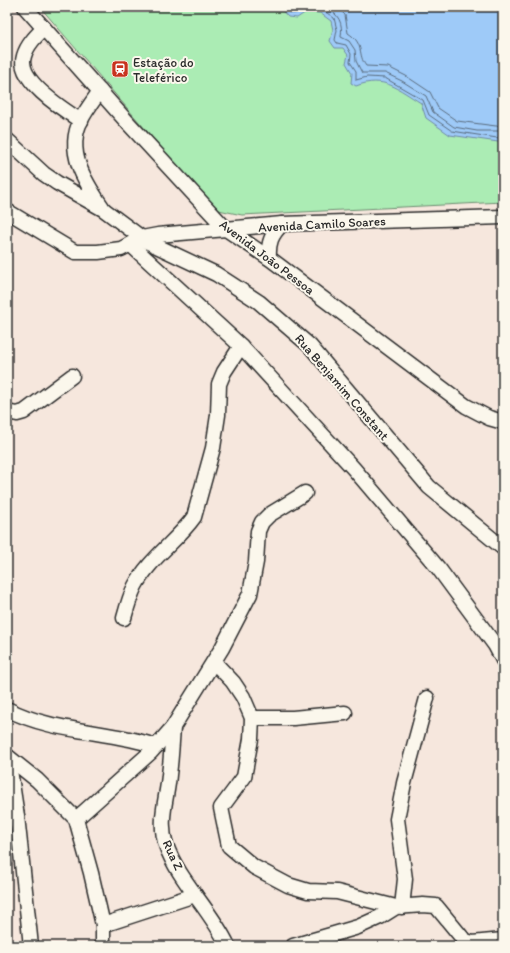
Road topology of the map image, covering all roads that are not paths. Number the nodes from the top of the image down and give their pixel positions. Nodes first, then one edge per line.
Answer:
1 (26, 7) edge
2 (44, 28) junction
3 (100, 91) junction
4 (81, 121) junction
5 (7, 140) edge
6 (103, 209) junction
7 (7, 211) edge
8 (503, 217) edge
9 (282, 224) junction
10 (226, 229) junction
11 (136, 241) junction
12 (269, 258) junction
13 (241, 346) junction
14 (72, 376) dead end
15 (7, 412) edge
16 (503, 422) edge
17 (305, 493) dead end
18 (503, 548) edge
19 (124, 618) dead end
20 (503, 660) edge
21 (214, 662) junction
22 (427, 698) dead end
23 (7, 709) edge
24 (345, 713) dead end
25 (252, 718) junction
26 (173, 727) junction
27 (154, 749) junction
28 (7, 756) edge
29 (170, 765) junction
30 (12, 813) edge
31 (76, 819) junction
32 (195, 895) junction
33 (399, 907) junction
34 (103, 925) junction
35 (503, 940) edge
36 (31, 946) edge
37 (103, 946) edge
38 (228, 946) edge
39 (293, 946) edge

1 - 2 street, Avenida João Pessoa
2 - 3 street, Avenida João Pessoa
2 - 4 street
3 - 4 street
3 - 10 street, Avenida João Pessoa
4 - 6 street
5 - 6 street
6 - 11 street
7 - 11 street, Avenida Camilo Soares
8 - 9 street, Avenida Camilo Soares
9 - 10 street, Avenida Camilo Soares
9 - 12 street
10 - 11 street, Avenida Camilo Soares
10 - 12 street, Avenida João Pessoa
11 - 13 street
11 - 18 street, Rua Benjamim Constant
12 - 16 street, Avenida João Pessoa
13 - 19 street
13 - 20 street
14 - 15 street
17 - 21 street
21 - 25 street
21 - 26 street
22 - 33 street
23 - 27 street
24 - 25 street
25 - 33 street
26 - 27 street
26 - 29 street, Rua Z
27 - 29 street
27 - 31 street
28 - 30 street
28 - 31 street
29 - 32 street, Rua Z
30 - 36 street
31 - 34 street
32 - 34 street
32 - 38 street, Rua Z
33 - 35 street
33 - 39 street
34 - 37 street

